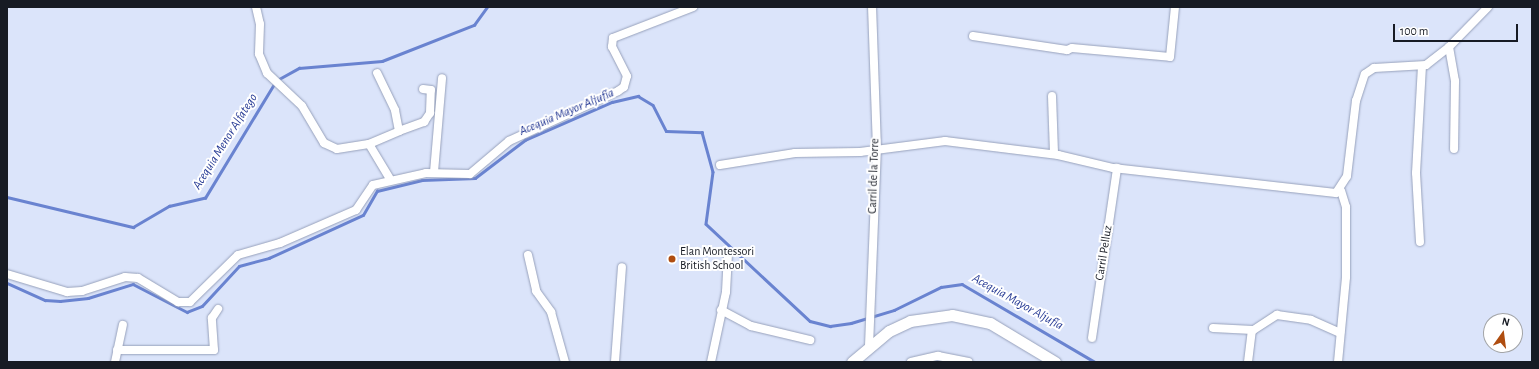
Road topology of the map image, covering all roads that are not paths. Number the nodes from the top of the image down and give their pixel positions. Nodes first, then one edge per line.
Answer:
1 (256, 7) edge
2 (693, 7) edge
3 (872, 7) edge
4 (1175, 7) edge
5 (1488, 7) edge
6 (973, 36) dead end
7 (1450, 47) junction
8 (1422, 66) junction
9 (377, 73) dead end
10 (442, 78) dead end
11 (423, 89) dead end
12 (1052, 96) dead end
13 (399, 131) junction
14 (369, 144) junction
15 (877, 149) junction
16 (1454, 149) dead end
17 (1054, 154) junction
18 (720, 165) dead end
19 (1117, 168) junction
20 (434, 172) junction
21 (390, 179) junction
22 (1341, 191) junction
23 (1420, 242) dead end
24 (528, 255) dead end
25 (728, 257) dead end
26 (622, 267) dead end
27 (7, 274) edge
28 (218, 309) dead end
29 (721, 310) junction
30 (123, 325) dead end
31 (1213, 328) dead end
32 (1253, 330) junction
33 (1340, 333) junction
34 (1092, 338) dead end
35 (810, 340) dead end
36 (869, 346) junction
37 (117, 350) junction
38 (115, 362) edge
39 (565, 362) edge
40 (615, 362) edge
41 (711, 362) edge
42 (852, 362) edge
43 (912, 362) edge
44 (968, 362) edge
45 (1055, 362) edge
46 (1248, 362) edge
47 (1338, 362) edge

1 - 14 street
2 - 20 street
3 - 15 street, Carril de la Torre
4 - 6 street
5 - 7 street
7 - 8 street
7 - 16 street
8 - 22 street
8 - 23 street
9 - 13 street
10 - 20 street
11 - 13 street
12 - 17 street
13 - 14 street
14 - 21 street
15 - 17 street
15 - 18 street
15 - 36 street, Carril de la Torre
17 - 19 street
19 - 22 street
19 - 34 street, Carril Pelluz
20 - 21 street
21 - 27 street
22 - 33 street
24 - 39 street
25 - 29 street
26 - 40 street
28 - 37 street
29 - 35 street
29 - 41 street
30 - 37 street
31 - 32 street
32 - 33 street
32 - 46 street
33 - 47 street
36 - 42 main road
36 - 45 main road
37 - 38 street
43 - 44 street

